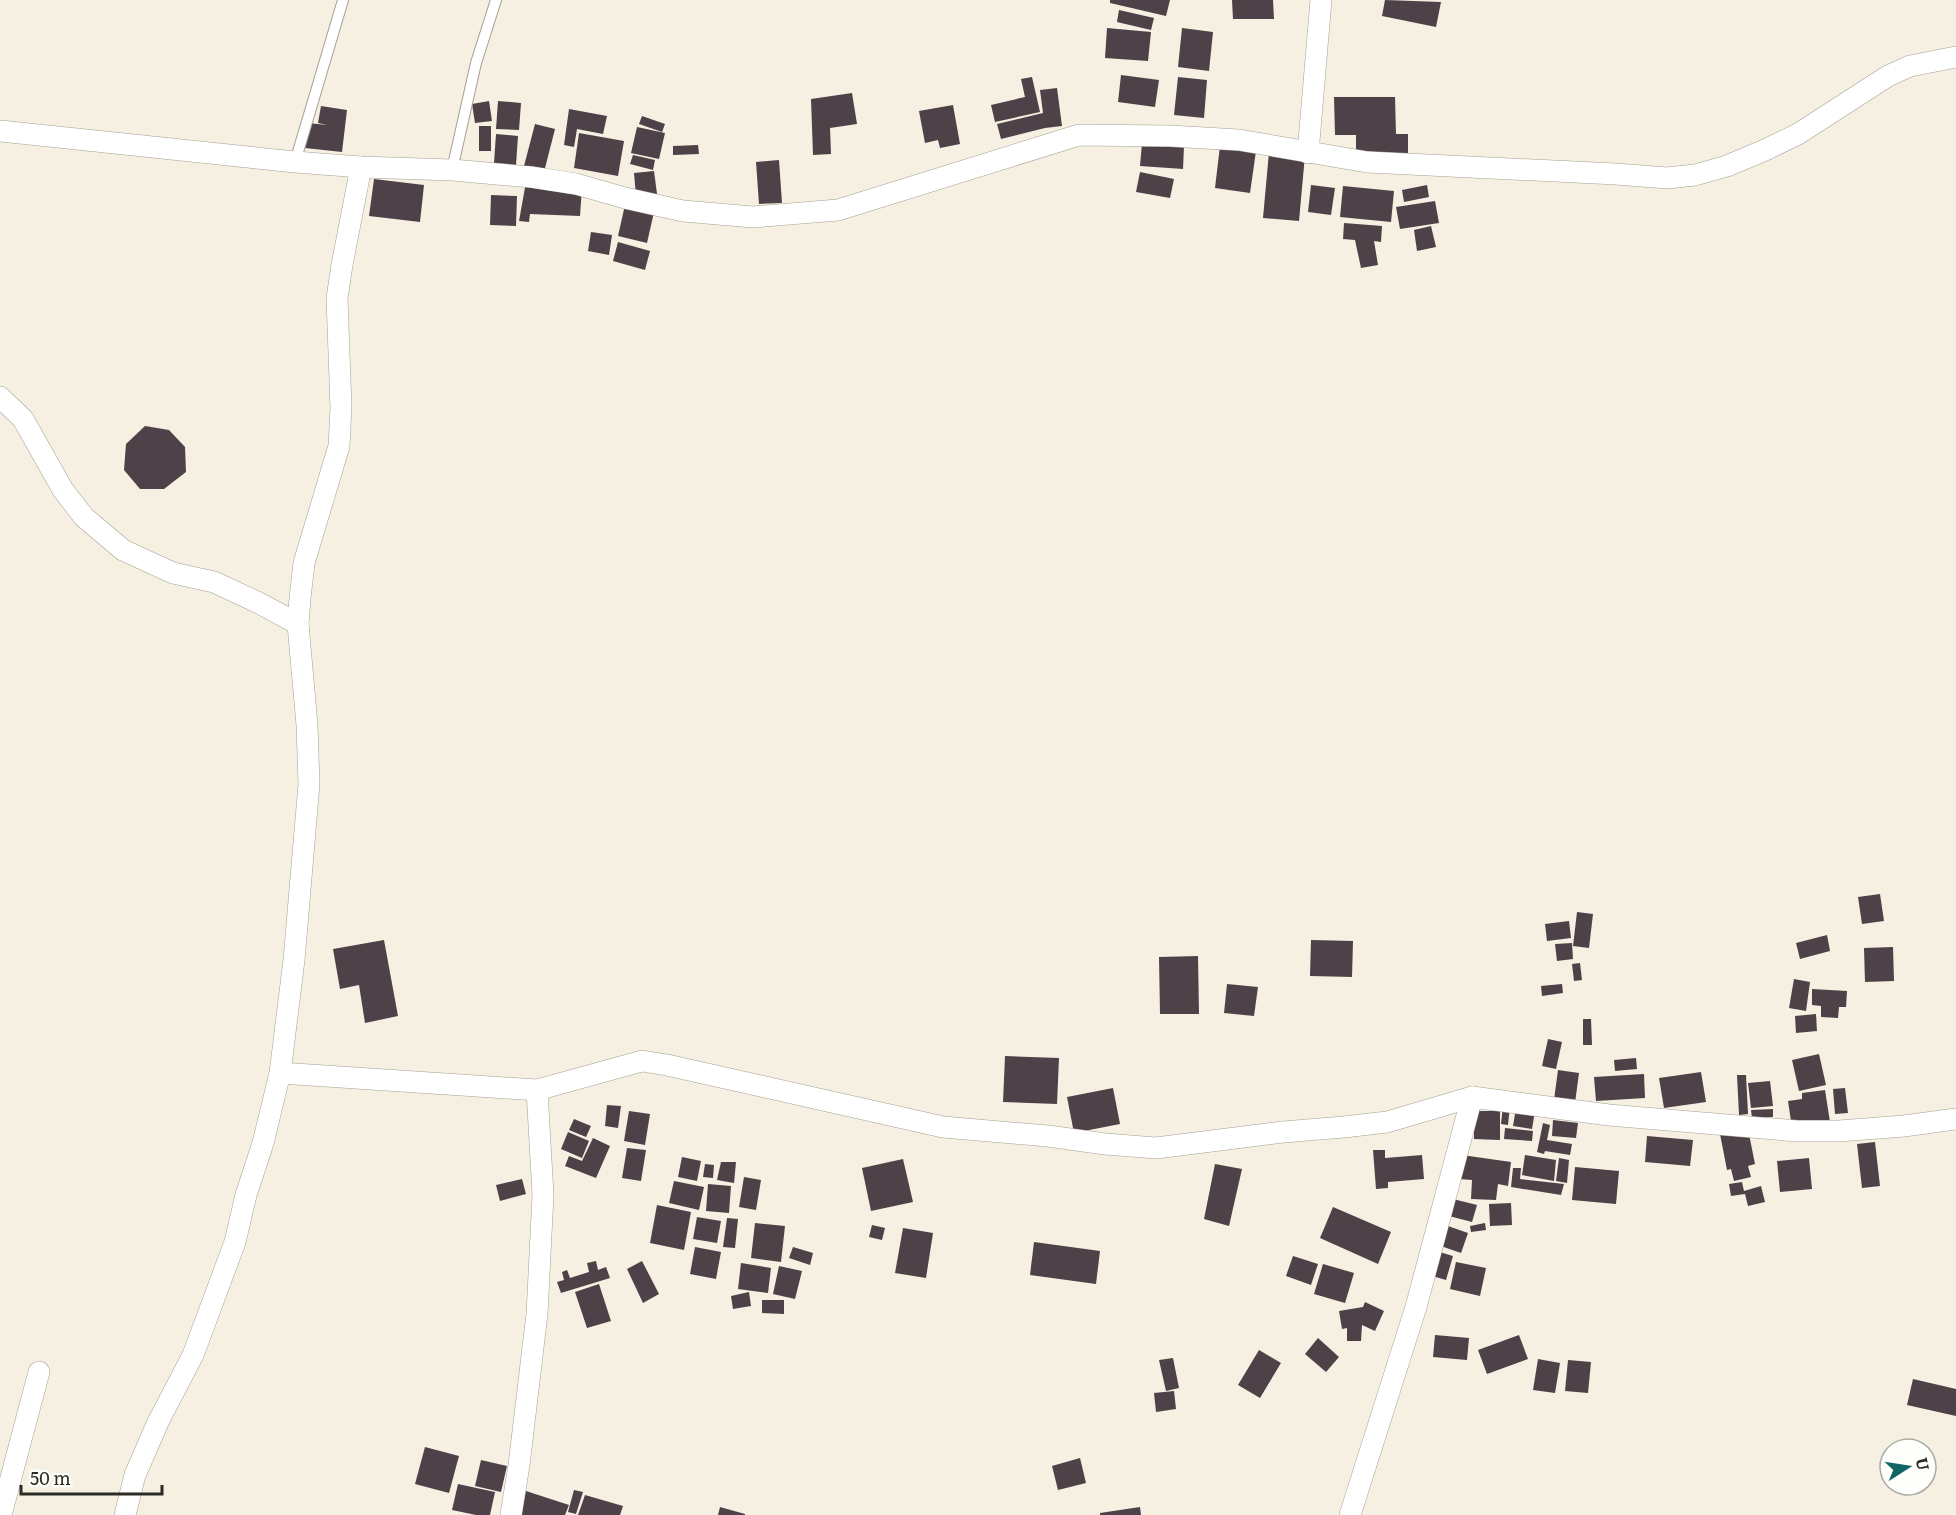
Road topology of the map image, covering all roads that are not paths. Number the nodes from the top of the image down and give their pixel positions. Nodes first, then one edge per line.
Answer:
1 (343, 0) edge
2 (495, 0) edge
3 (1321, 0) edge
4 (1956, 57) edge
5 (0, 131) edge
6 (1308, 153) junction
7 (295, 162) junction
8 (361, 167) junction
9 (452, 170) junction
10 (0, 397) edge
11 (298, 624) junction
12 (280, 1073) junction
13 (537, 1090) junction
14 (1472, 1097) junction
15 (1956, 1119) edge
16 (39, 1372) dead end
17 (1, 1515) edge
18 (125, 1515) edge
19 (511, 1515) edge
20 (1350, 1515) edge

1 - 7 lane
2 - 9 lane
3 - 6 street
4 - 6 street
5 - 7 street
6 - 9 street
7 - 8 street
8 - 9 street
8 - 11 street
10 - 11 street
11 - 12 street
12 - 13 street
12 - 18 street
13 - 14 street
13 - 19 street
14 - 15 street
14 - 20 street
16 - 17 street

